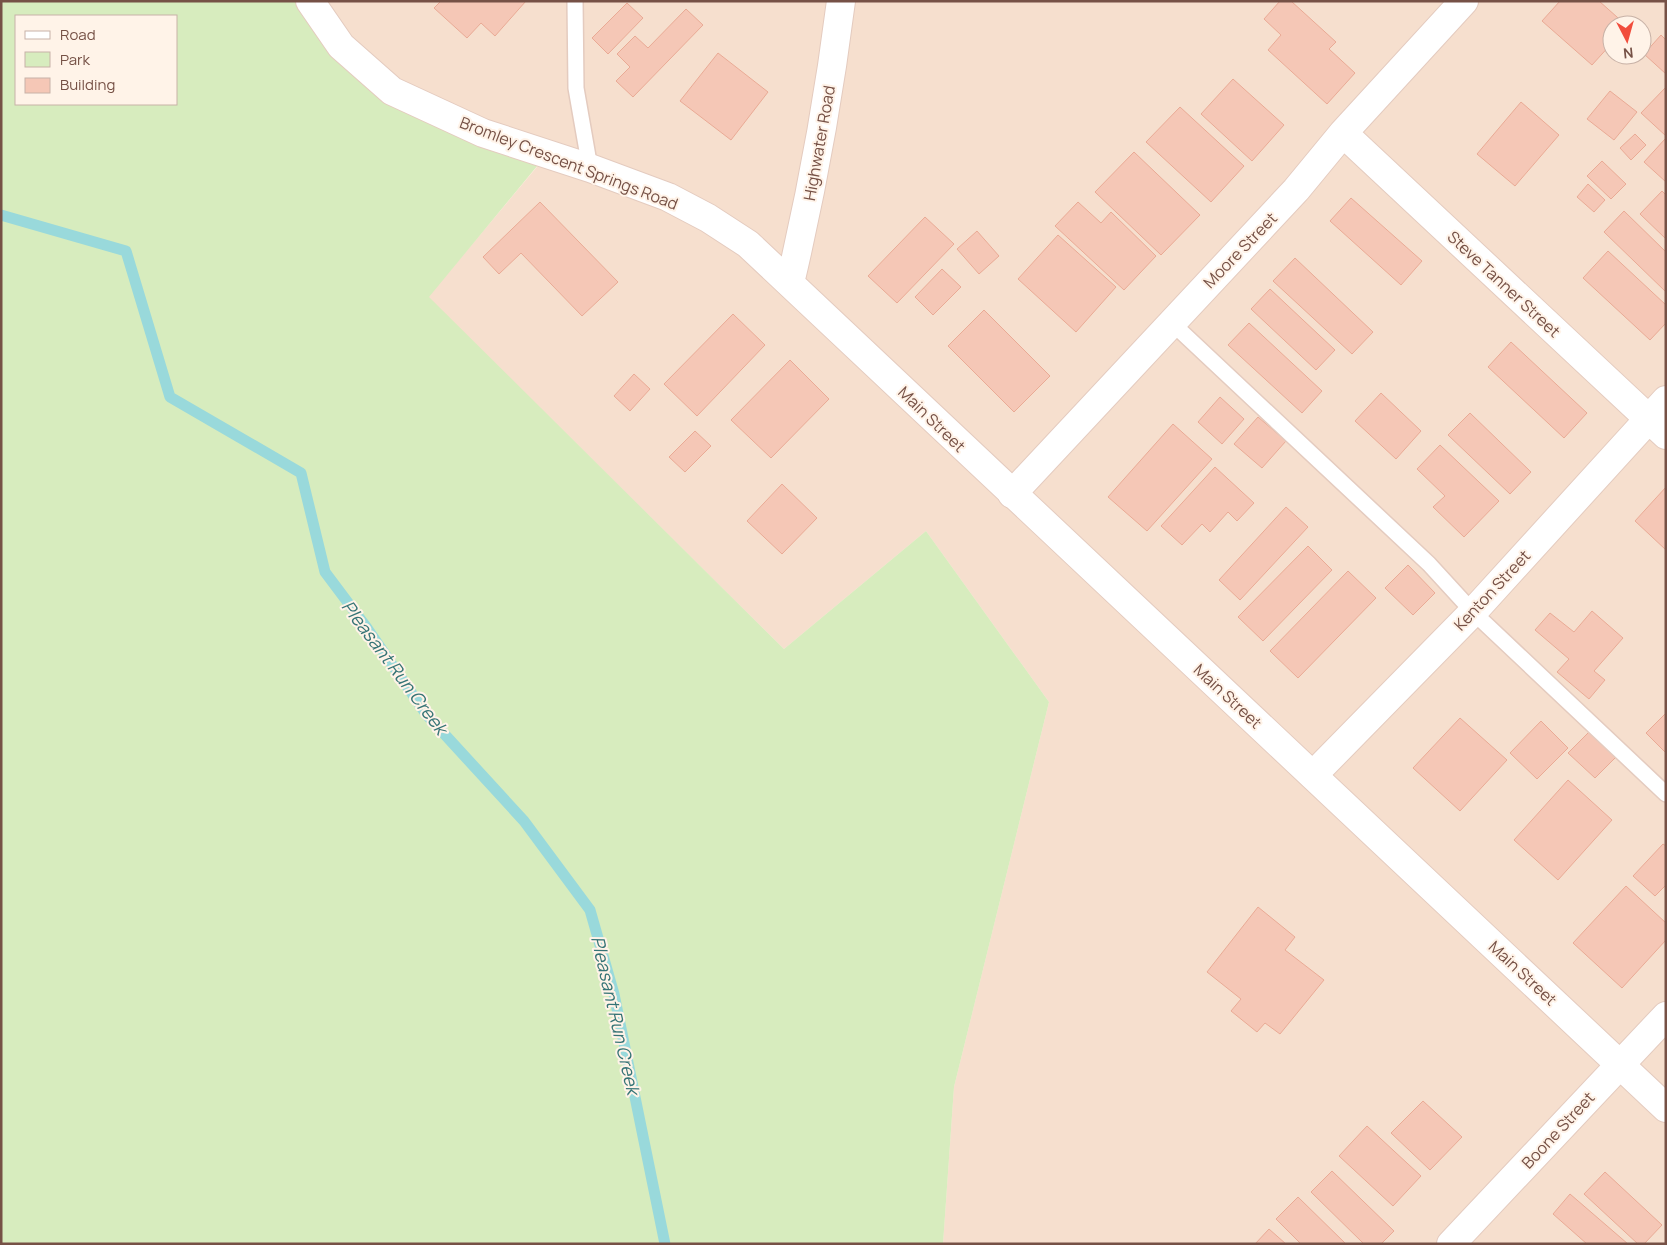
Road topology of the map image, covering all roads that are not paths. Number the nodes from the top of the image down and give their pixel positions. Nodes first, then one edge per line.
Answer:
1 (310, 1) edge
2 (574, 1) edge
3 (841, 1) edge
4 (1464, 1) edge
5 (1343, 133) junction
6 (590, 168) junction
7 (790, 283) junction
8 (1171, 322) junction
9 (1660, 418) edge
10 (1012, 494) junction
11 (1473, 612) junction
12 (1313, 775) junction
13 (1666, 794) edge
14 (1666, 1016) edge
15 (1620, 1065) junction
16 (1666, 1108) edge
17 (1451, 1244) edge

1 - 6 street, Bromley Crescent Springs Road
2 - 6 lane
3 - 7 street, Highwater Road
4 - 5 street, Moore Street
5 - 8 street, Moore Street
5 - 9 street, Steve Tanner Street
6 - 7 street, Bromley Crescent Springs Road
7 - 10 street, Main Street
8 - 10 street, Moore Street
8 - 11 lane
9 - 11 street, Kenton Street
10 - 12 street, Main Street
11 - 12 street, Kenton Street
11 - 13 lane
12 - 15 street, Main Street
14 - 15 street, Boone Street
15 - 16 street, Main Street
15 - 17 street, Boone Street

